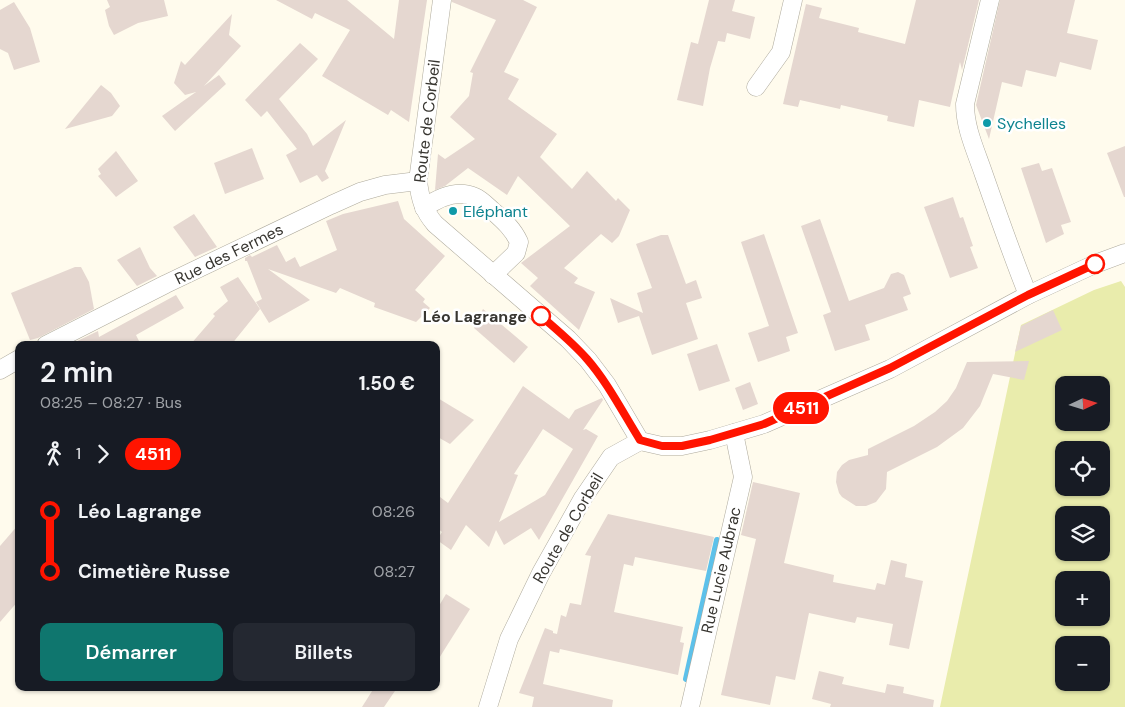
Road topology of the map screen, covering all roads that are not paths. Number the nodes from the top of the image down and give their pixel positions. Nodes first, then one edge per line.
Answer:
1 (442, 0) edge
2 (793, 0) edge
3 (990, 0) edge
4 (756, 87) dead end
5 (418, 181) junction
6 (424, 208) junction
7 (1125, 253) edge
8 (493, 275) junction
9 (1028, 295) junction
10 (54, 341) edge
11 (15, 361) edge
12 (0, 370) edge
13 (734, 433) junction
14 (640, 440) junction
15 (488, 707) edge
16 (690, 707) edge

1 - 5 street, Route de Corbeil
2 - 4 street
3 - 9 street
5 - 6 street, Route de Corbeil
5 - 10 street, Rue des Fermes
6 - 8 street, Route de Corbeil
6 - 8 street
7 - 9 street
8 - 14 street, Route de Corbeil
9 - 13 street
11 - 12 street
13 - 14 street
13 - 16 street, Rue Lucie Aubrac
14 - 15 street, Route de Corbeil

